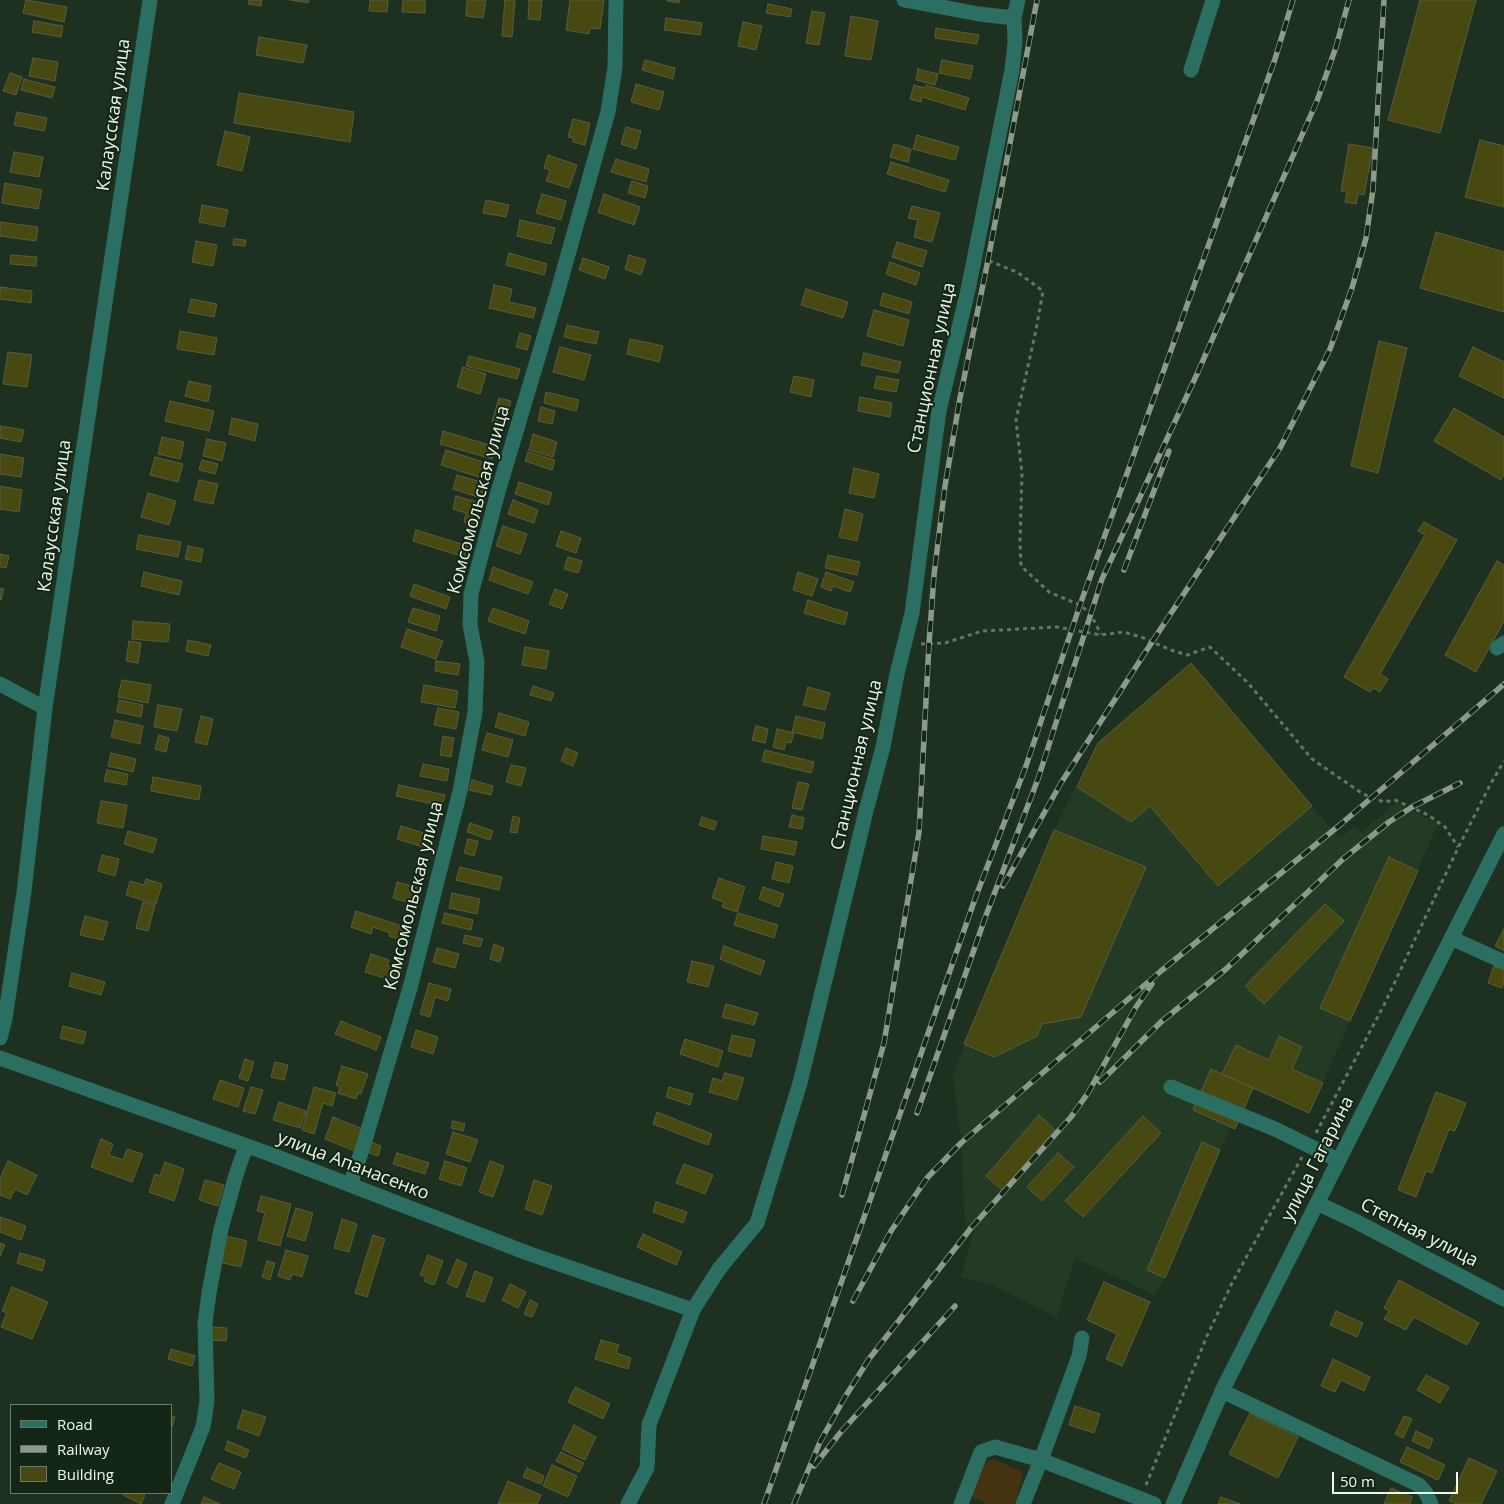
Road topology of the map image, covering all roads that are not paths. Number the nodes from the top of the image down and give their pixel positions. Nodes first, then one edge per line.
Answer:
1 (150, 0) edge
2 (616, 0) edge
3 (904, 0) edge
4 (1018, 0) edge
5 (1212, 0) edge
6 (1014, 18) junction
7 (1191, 70) dead end
8 (0, 684) edge
9 (45, 708) junction
10 (1504, 834) edge
11 (1451, 938) junction
12 (1504, 962) edge
13 (0, 1038) edge
14 (0, 1058) edge
15 (1171, 1087) dead end
16 (246, 1146) junction
17 (1338, 1160) junction
18 (350, 1185) junction
19 (1317, 1203) junction
20 (1504, 1299) edge
21 (693, 1310) junction
22 (1082, 1338) dead end
23 (1222, 1391) junction
24 (1042, 1460) junction
25 (172, 1504) edge
26 (628, 1504) edge
27 (961, 1504) edge
28 (1023, 1504) edge
29 (1154, 1504) edge
30 (1173, 1504) edge
31 (1431, 1504) edge

1 - 9 street, Калаусская улица
2 - 18 street, Комсомольская улица
3 - 6 street
4 - 6 street, Станционная улица
5 - 7 street
6 - 21 street, Станционная улица
8 - 9 street
9 - 13 street, Калаусская улица
10 - 11 street, улица Гагарина
11 - 12 street
11 - 17 street, улица Гагарина
14 - 16 street, улица Апанасенко
15 - 17 street
16 - 18 street, улица Апанасенко
16 - 25 street
17 - 19 street, улица Гагарина
18 - 21 street, улица Апанасенко
19 - 20 street, Степная улица
19 - 23 street, улица Гагарина
21 - 26 street, Станционная улица
22 - 24 street
23 - 30 street, улица Гагарина
23 - 31 street
24 - 27 street
24 - 28 street
24 - 29 street

